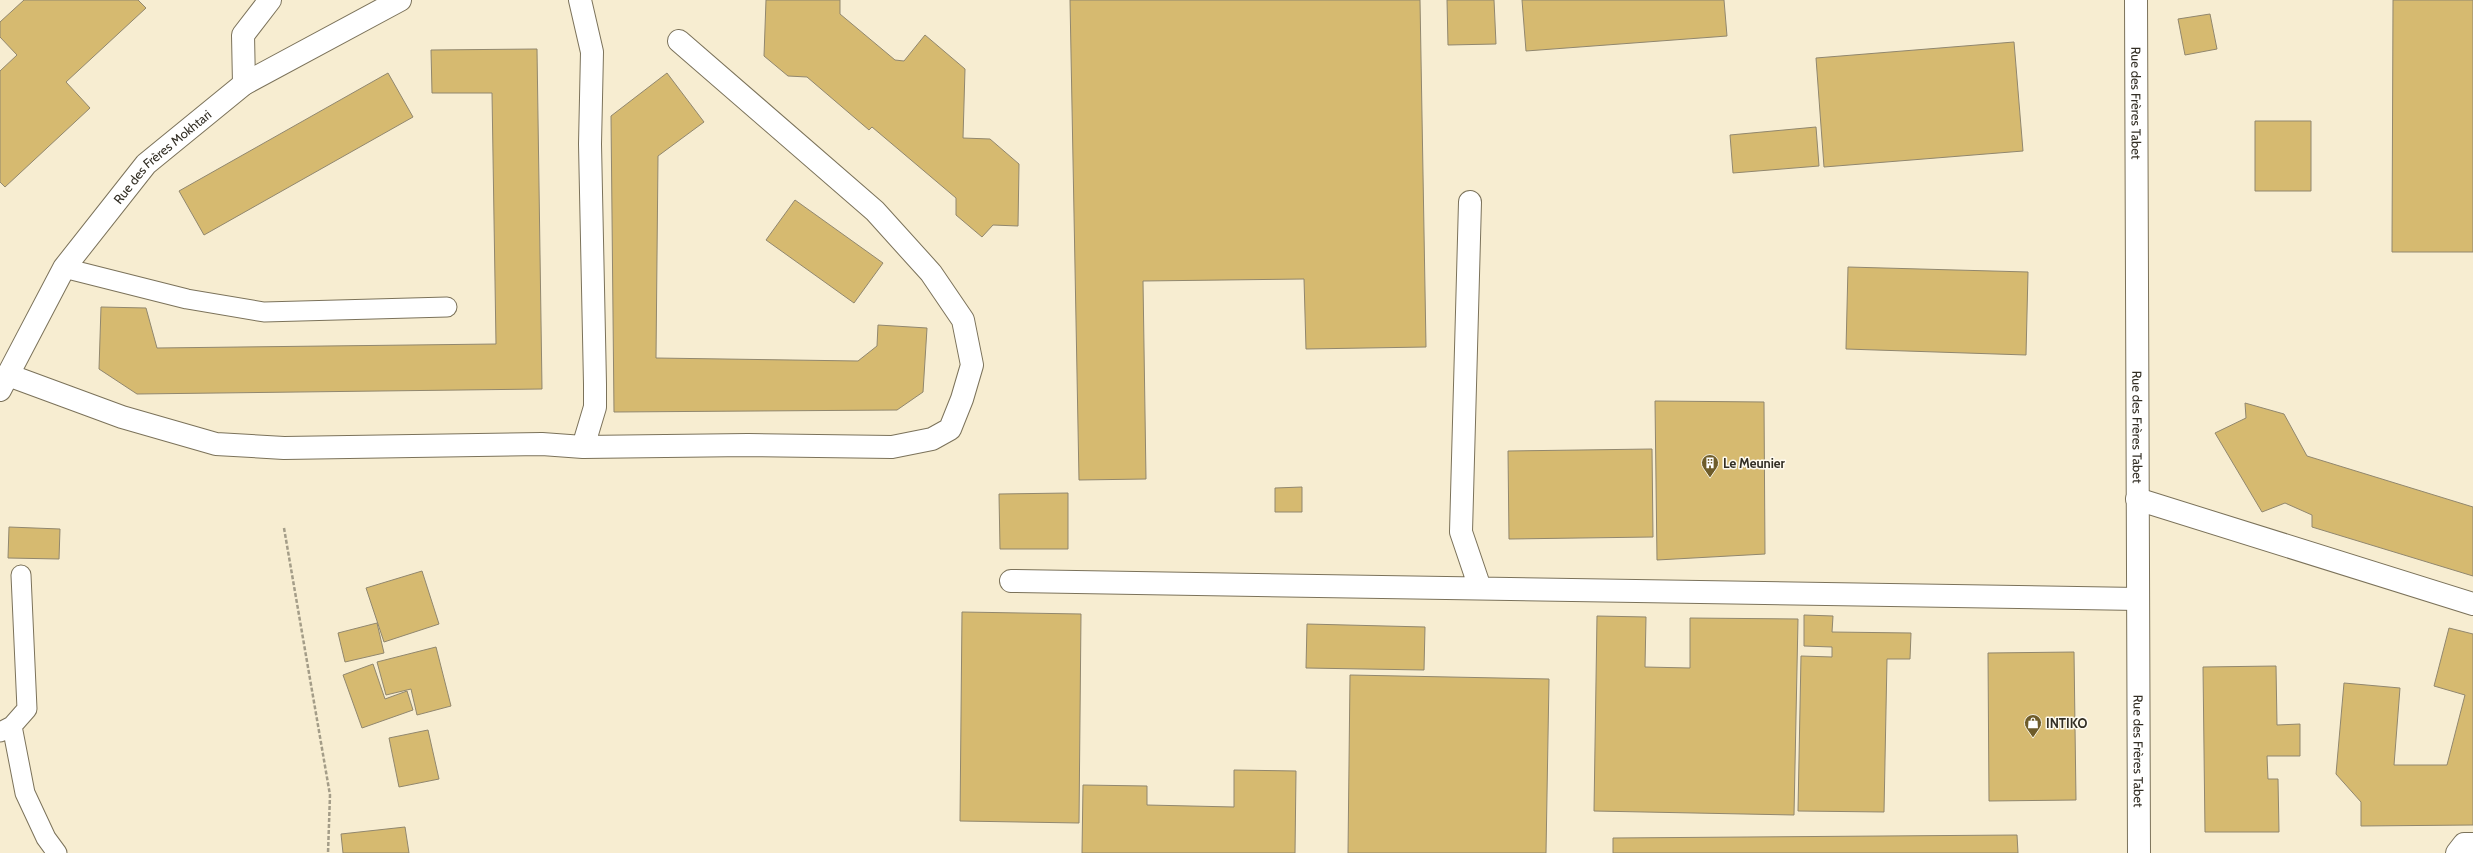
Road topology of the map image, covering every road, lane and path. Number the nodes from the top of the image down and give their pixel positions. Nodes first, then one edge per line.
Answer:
1 (270, 0) edge
2 (400, 0) edge
3 (580, 0) edge
4 (2136, 0) edge
5 (679, 41) dead end
6 (244, 84) junction
7 (1470, 202) dead end
8 (64, 268) junction
9 (447, 307) dead end
10 (4, 383) edge
11 (583, 447) junction
12 (2137, 499) junction
13 (284, 528) dead end
14 (21, 575) dead end
15 (1011, 581) dead end
16 (1480, 588) junction
17 (2138, 599) junction
18 (2473, 604) edge
19 (6, 729) edge
20 (2473, 844) edge
21 (57, 853) edge
22 (328, 853) edge
23 (2138, 853) edge
24 (2457, 853) edge

1 - 6 street
2 - 6 street, Rue des Frères Mokhtari
3 - 11 street
4 - 12 street, Rue des Frères Tabet
5 - 11 street
6 - 8 street, Rue des Frères Mokhtari
7 - 16 street
8 - 9 lane
8 - 10 street, Rue des Frères Mokhtari
10 - 11 street
12 - 17 street, Rue des Frères Tabet
12 - 18 street
13 - 22 path
14 - 19 lane
15 - 16 street
16 - 17 street
17 - 23 street, Rue des Frères Tabet
19 - 21 lane
20 - 24 street

